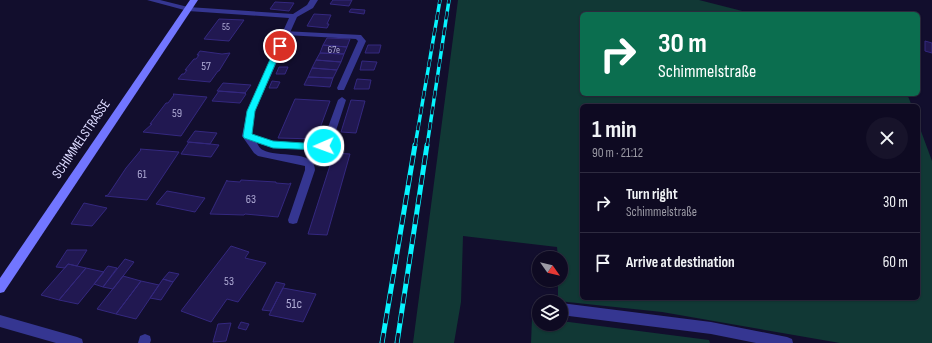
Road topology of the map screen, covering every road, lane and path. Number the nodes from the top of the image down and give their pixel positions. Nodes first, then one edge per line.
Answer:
1 (151, 0) edge
2 (194, 0) edge
3 (314, 0) edge
4 (188, 8) junction
5 (294, 16) junction
6 (286, 33) junction
7 (341, 88) dead end
8 (342, 100) dead end
9 (247, 136) junction
10 (293, 220) dead end
11 (0, 288) edge
12 (568, 310) edge
13 (0, 321) edge
14 (77, 343) edge
15 (786, 343) edge

1 - 4 street
2 - 4 street, SCHIMMELSTRASSE
3 - 5 street
4 - 5 street
4 - 11 street, SCHIMMELSTRASSE
5 - 6 street
6 - 7 street
6 - 9 street
8 - 9 street
9 - 10 street
12 - 15 street
13 - 14 street

